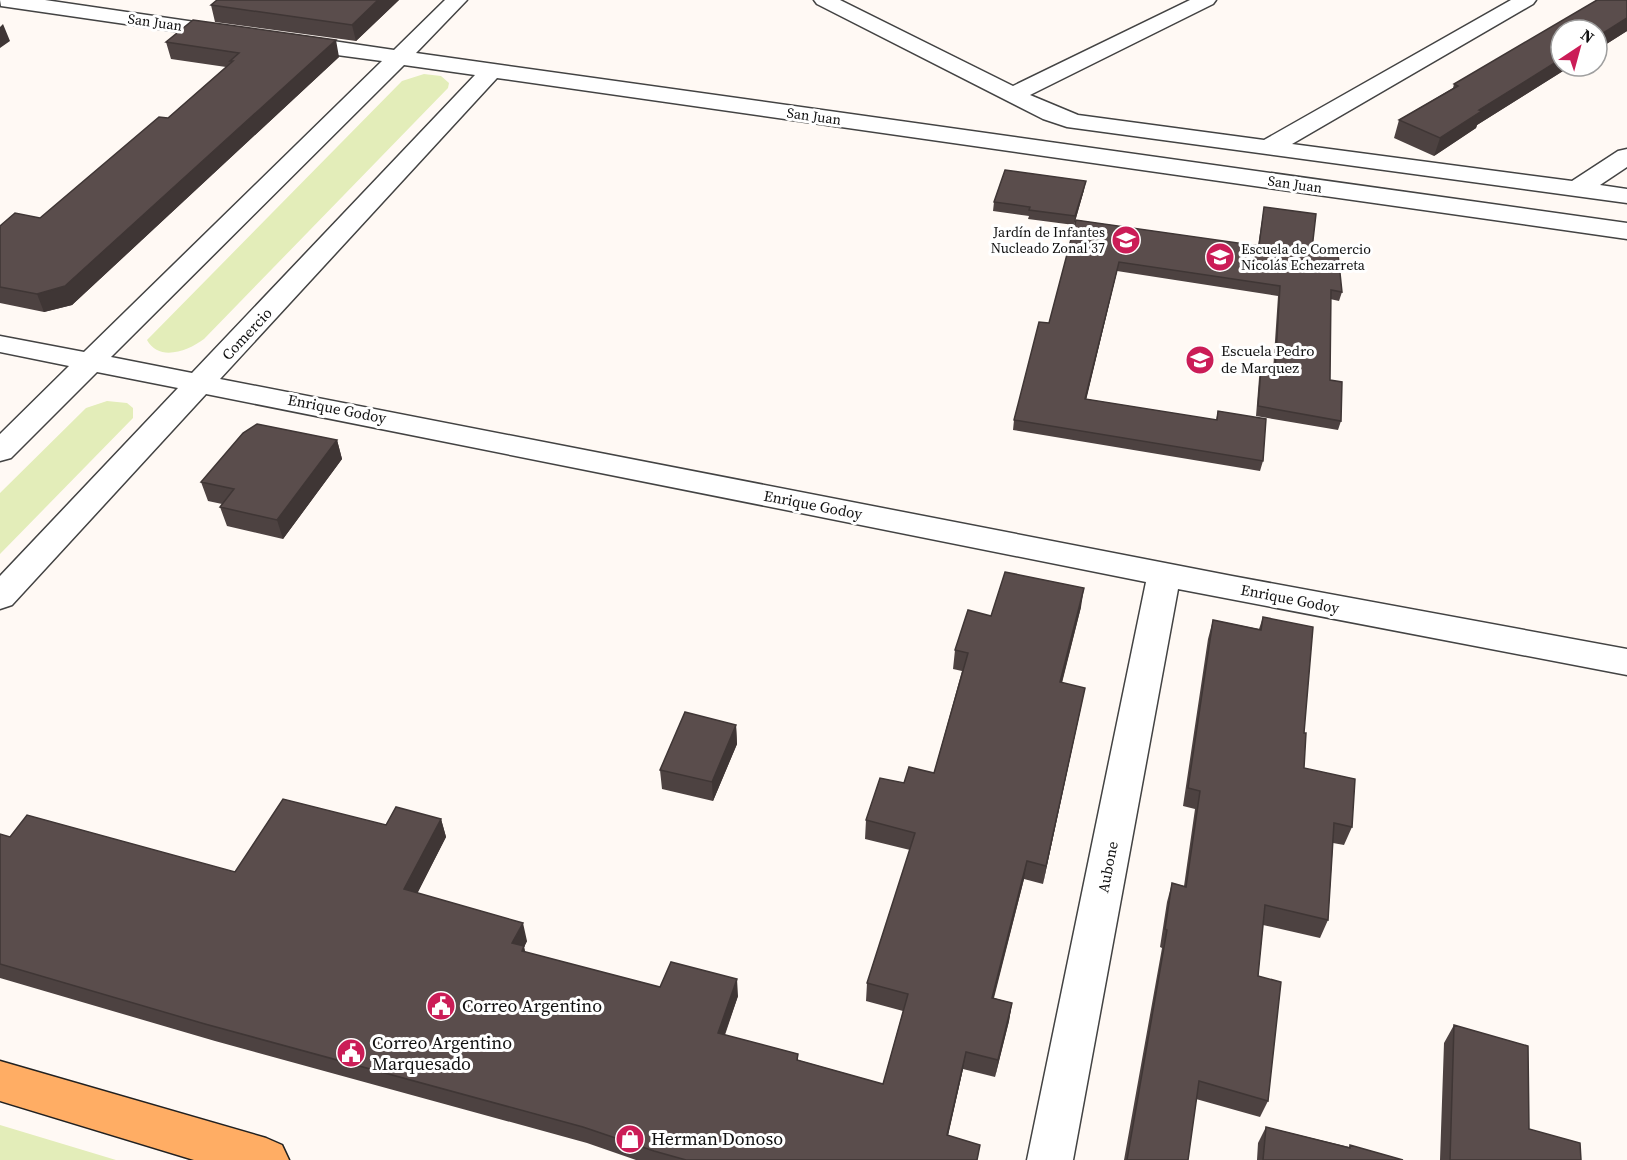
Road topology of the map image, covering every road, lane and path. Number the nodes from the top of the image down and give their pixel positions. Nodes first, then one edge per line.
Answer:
1 (1, 0) edge
2 (458, 0) edge
3 (824, 0) edge
4 (1206, 0) edge
5 (1527, 0) edge
6 (878, 2) dead end
7 (851, 14) junction
8 (246, 35) edge
9 (269, 39) edge
10 (397, 57) junction
11 (492, 70) junction
12 (1014, 94) junction
13 (1267, 148) junction
14 (1627, 156) edge
15 (1577, 189) junction
16 (1627, 196) edge
17 (1627, 231) edge
18 (0, 344) edge
19 (92, 361) junction
20 (202, 382) junction
21 (0, 451) edge
22 (1164, 574) junction
23 (0, 597) edge
24 (1627, 662) edge
25 (0, 1081) edge
26 (266, 1160) edge
27 (1050, 1160) edge

1 - 8 street, San Juan
2 - 10 street
3 - 7 street
4 - 12 street
5 - 13 street
6 - 7 street
7 - 12 street
9 - 10 street, San Juan
10 - 11 street, San Juan
10 - 19 street
11 - 17 street, San Juan
11 - 20 street, Comercio
12 - 13 street
13 - 15 street
14 - 15 street
15 - 16 street
18 - 19 street, Enrique Godoy
19 - 20 street, Enrique Godoy
19 - 21 street
20 - 22 street, Enrique Godoy
20 - 23 street, Comercio
22 - 24 street, Enrique Godoy
22 - 27 street, Aubone
25 - 26 main road

